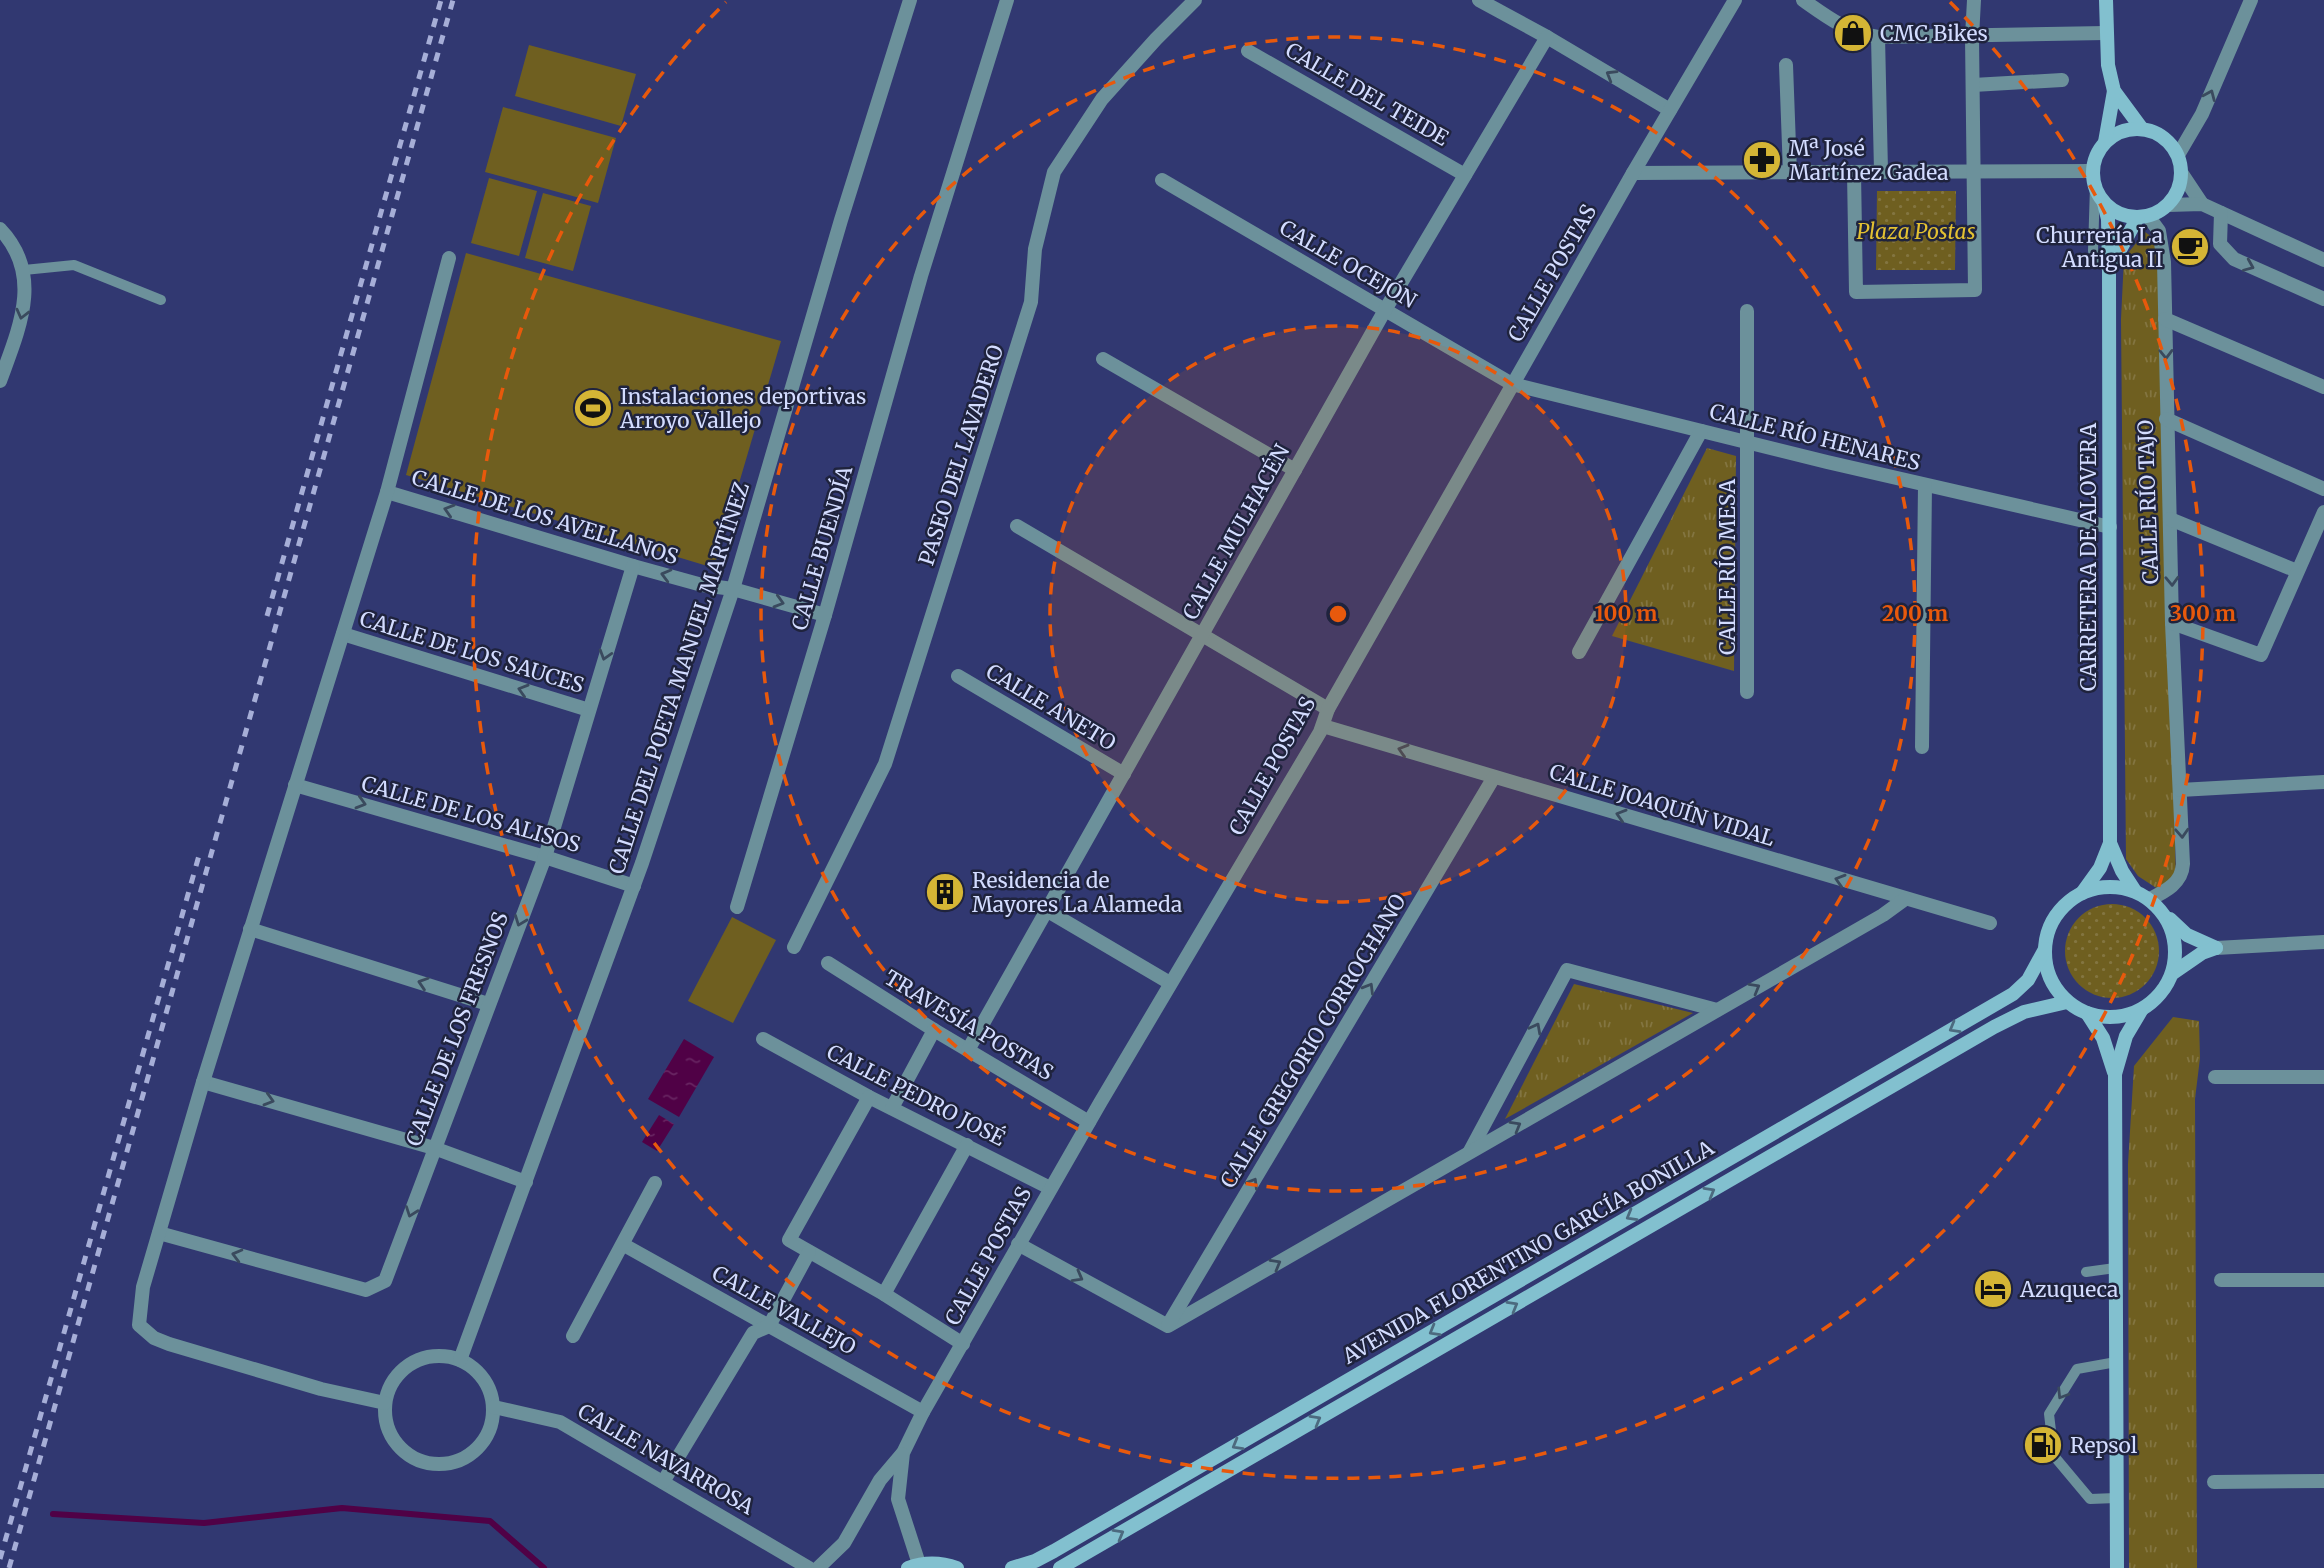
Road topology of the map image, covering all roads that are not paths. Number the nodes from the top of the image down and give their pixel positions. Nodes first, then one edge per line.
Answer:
1 (910, 0) edge
2 (1007, 0) edge
3 (1195, 0) edge
4 (1479, 0) edge
5 (1735, 0) edge
6 (1803, 0) edge
7 (1974, 0) edge
8 (2106, 0) edge
9 (2250, 0) edge
10 (2106, 33) junction
11 (1547, 37) junction
12 (1878, 37) junction
13 (1972, 37) junction
14 (1248, 51) dead end
15 (1786, 65) dead end
16 (2062, 80) dead end
17 (1973, 85) junction
18 (2114, 91) junction
19 (1670, 110) junction
20 (2142, 128) junction
21 (2105, 142) junction
22 (2178, 155) junction
23 (1881, 171) junction
24 (1974, 171) junction
25 (1633, 173) junction
26 (1790, 173) junction
27 (1854, 173) junction
28 (2182, 174) junction
29 (1465, 175) junction
30 (2093, 179) junction
31 (1162, 180) dead end
32 (2104, 203) junction
33 (2202, 204) junction
34 (2168, 205) junction
35 (2221, 213) junction
36 (2143, 217) junction
37 (0, 229) edge
38 (449, 258) dead end
39 (2324, 260) edge
40 (24, 270) junction
41 (2109, 271) junction
42 (2324, 299) edge
43 (161, 300) dead end
44 (1385, 310) junction
45 (1747, 311) dead end
46 (2165, 319) junction
47 (1104, 359) dead end
48 (0, 381) edge
49 (1512, 384) junction
50 (2324, 387) edge
51 (2166, 419) junction
52 (1701, 431) junction
53 (1748, 443) junction
54 (1295, 470) junction
55 (1925, 485) junction
56 (2324, 489) edge
57 (387, 492) junction
58 (2324, 512) edge
59 (2170, 519) junction
60 (1017, 526) dead end
61 (2110, 527) junction
62 (633, 566) junction
63 (2297, 571) junction
64 (733, 589) junction
65 (825, 615) junction
66 (2172, 623) junction
67 (343, 634) junction
68 (1202, 636) junction
69 (1579, 652) dead end
70 (958, 676) dead end
71 (1747, 692) dead end
72 (1328, 709) junction
73 (589, 710) junction
74 (1323, 726) junction
75 (1922, 747) dead end
76 (1124, 774) junction
77 (1493, 777) junction
78 (2324, 782) edge
79 (295, 785) junction
80 (2180, 790) junction
81 (2110, 843) junction
82 (545, 857) junction
83 (634, 886) junction
84 (2135, 891) junction
85 (2082, 893) junction
86 (1905, 899) junction
87 (2150, 900) junction
88 (737, 907) dead end
89 (1046, 910) junction
90 (2163, 913) junction
91 (1990, 923) dead end
92 (250, 929) junction
93 (2324, 942) edge
94 (794, 947) dead end
95 (2216, 948) junction
96 (2045, 949) junction
97 (828, 963) dead end
98 (2172, 973) junction
99 (1170, 983) junction
100 (2067, 1002) junction
101 (488, 1004) junction
102 (2142, 1009) junction
103 (1717, 1010) junction
104 (2087, 1013) junction
105 (934, 1030) junction
106 (763, 1039) dead end
107 (968, 1050) junction
108 (2115, 1074) junction
109 (2215, 1077) dead end
110 (2324, 1077) edge
111 (203, 1082) junction
112 (869, 1097) junction
113 (892, 1108) junction
114 (1089, 1122) junction
115 (967, 1145) junction
116 (434, 1148) junction
117 (1470, 1153) junction
118 (526, 1182) junction
119 (655, 1183) dead end
120 (1050, 1188) junction
121 (159, 1233) junction
122 (1018, 1244) junction
123 (624, 1245) junction
124 (809, 1252) junction
125 (2115, 1268) junction
126 (2086, 1272) dead end
127 (2221, 1280) dead end
128 (2324, 1280) edge
129 (884, 1294) junction
130 (769, 1326) junction
131 (1168, 1326) junction
132 (573, 1336) dead end
133 (963, 1344) junction
134 (460, 1360) junction
135 (2116, 1362) junction
136 (385, 1404) junction
137 (494, 1407) junction
138 (923, 1412) junction
139 (903, 1453) junction
140 (2324, 1481) edge
141 (663, 1482) junction
142 (2214, 1482) dead end
143 (2116, 1498) junction
144 (913, 1566) edge
145 (809, 1568) edge
146 (818, 1568) edge
147 (957, 1568) edge
148 (1012, 1568) edge
149 (1060, 1568) edge
150 (2117, 1568) edge

1 - 64 street, CALLE DEL POETA MANUEL MARTÍNEZ
2 - 65 street, CALLE BUENDÍA
3 - 94 street, PASEO DEL LAVADERO
4 - 11 street
5 - 19 street, CALLE POSTAS
6 - 12 street
7 - 13 street
8 - 10 street
22 -> 9 street
10 - 13 street
10 - 18 street
19 -> 11 street
11 - 29 street, CALLE MULHACÉN
12 - 13 street
12 - 23 street
13 - 17 street
14 - 29 street, CALLE DEL TEIDE
15 - 26 street
16 - 17 street
17 - 24 street
18 - 20 street
18 - 21 street
19 - 25 street, CALLE POSTAS
20 - 21 street
20 - 22 street
21 - 30 street
22 - 28 street
23 - 24 street
23 - 27 street
24 - 27 street
24 - 30 street
25 - 26 street
25 - 49 street, CALLE POSTAS
26 - 27 street
28 - 33 street
28 - 34 street
29 - 44 street, CALLE MULHACÉN
30 - 32 street
30 - 41 lane
31 - 44 street, CALLE OCEJÓN
32 - 36 street
32 - 41 street, CARRETERA DE ALOVERA
33 - 34 street
33 - 35 street
34 - 36 street
35 - 39 street
35 -> 42 street
36 - 41 street, CARRETERA DE ALOVERA
36 - 46 street, CALLE RÍO TAJO
37 - 40 street
38 - 57 street
40 - 43 lane
40 -> 48 street
41 - 61 street, CARRETERA DE ALOVERA
44 - 49 street, CALLE OCEJÓN
44 - 54 street, CALLE MULHACÉN
45 - 53 street, CALLE RÍO MESA
46 - 50 street
46 -> 51 street, CALLE RÍO TAJO
47 - 54 street
49 - 52 street, CALLE RÍO HENARES
49 - 72 street, CALLE POSTAS
51 - 56 street
51 - 59 street, CALLE RÍO TAJO
52 - 53 street, CALLE RÍO HENARES
52 - 69 street
53 - 55 street, CALLE RÍO HENARES
53 - 71 street, CALLE RÍO MESA
54 - 68 street, CALLE MULHACÉN
55 - 61 street, CALLE RÍO HENARES
55 - 75 street
62 -> 57 street, CALLE DE LOS AVELLANOS
57 - 67 street
58 - 63 street
59 - 63 street
59 -> 66 street, CALLE RÍO TAJO
60 - 68 street
61 - 81 street, CARRETERA DE ALOVERA
64 -> 62 street, CALLE DE LOS AVELLANOS
62 -> 73 street, CALLE DE LOS FRESNOS
63 - 66 street
64 -> 65 street, CALLE DE LOS AVELLANOS
64 - 83 street, CALLE DEL POETA MANUEL MARTÍNEZ
65 - 88 street, CALLE BUENDÍA
66 - 80 street, CALLE RÍO TAJO
73 -> 67 street, CALLE DE LOS SAUCES
67 - 79 street
68 - 72 street
68 - 76 street, CALLE MULHACÉN
70 - 76 street, CALLE ANETO
72 - 74 street, CALLE POSTAS
73 - 82 street, CALLE DE LOS FRESNOS
77 -> 74 street, CALLE JOAQUÍN VIDAL
74 - 99 street, CALLE POSTAS
76 - 89 street, CALLE MULHACÉN
86 -> 77 street, CALLE JOAQUÍN VIDAL
131 -> 77 street, CALLE GREGORIO CORROCHANO
78 - 80 street
79 -> 82 street, CALLE DE LOS ALISOS
79 - 92 street
80 -> 87 street, CALLE RÍO TAJO
81 - 84 street, CARRETERA DE ALOVERA
81 - 85 street, CARRETERA DE ALOVERA
82 - 83 street, CALLE DE LOS ALISOS
82 -> 101 street, CALLE DE LOS FRESNOS
83 - 118 street, CALLE DEL POETA MANUEL MARTÍNEZ
84 - 85 street
84 - 87 street
85 - 96 street
86 - 91 street, CALLE JOAQUÍN VIDAL
103 -> 86 street
87 - 90 street
89 - 99 street
89 - 107 street, CALLE MULHACÉN
90 - 95 street
90 - 98 street
101 -> 92 street
92 - 111 street
93 - 95 street
95 - 98 street
96 - 100 street
96 -> 148 street, AVENIDA FLORENTINO GARCÍA BONILLA
97 - 105 street, TRAVESÍA POSTAS
98 - 102 street
99 - 114 street, CALLE POSTAS
100 - 104 street
149 -> 100 street, AVENIDA FLORENTINO GARCÍA BONILLA
101 - 116 street, CALLE DE LOS FRESNOS
102 - 104 street
102 - 108 street
117 -> 103 street
117 -> 103 street
104 - 108 street
105 - 107 street, TRAVESÍA POSTAS
105 - 113 street
106 - 112 street, CALLE PEDRO JOSÉ
107 - 114 street, TRAVESÍA POSTAS
108 - 125 street
109 - 110 street
111 -> 116 street
111 - 121 street
112 - 113 street, CALLE PEDRO JOSÉ
112 - 124 street
113 - 115 street, CALLE PEDRO JOSÉ
114 - 120 street, CALLE POSTAS
115 - 120 street, CALLE PEDRO JOSÉ
115 - 129 street
116 - 118 street
116 -> 121 street, CALLE DE LOS FRESNOS
131 -> 117 street
118 - 134 street, CALLE DEL POETA MANUEL MARTÍNEZ
119 - 123 street
120 - 122 street, CALLE POSTAS
121 - 136 street
122 -> 131 street
122 - 133 street, CALLE POSTAS
123 - 130 street, CALLE VALLEJO
123 - 132 street
124 - 129 street
124 - 130 street
125 - 126 lane
125 - 135 street
127 - 128 street
129 - 133 street
130 - 138 street, CALLE VALLEJO
130 - 141 street
133 - 138 street, CALLE POSTAS
134 - 136 street
134 - 137 street
135 - 143 street
135 -> 143 lane
136 - 137 street
137 - 141 street, CALLE NAVARROSA
138 - 139 street, CALLE POSTAS
139 - 144 street, CALLE POSTAS
139 - 146 street
140 - 142 street
141 - 145 street, CALLE NAVARROSA
143 - 150 street
144 - 147 street

